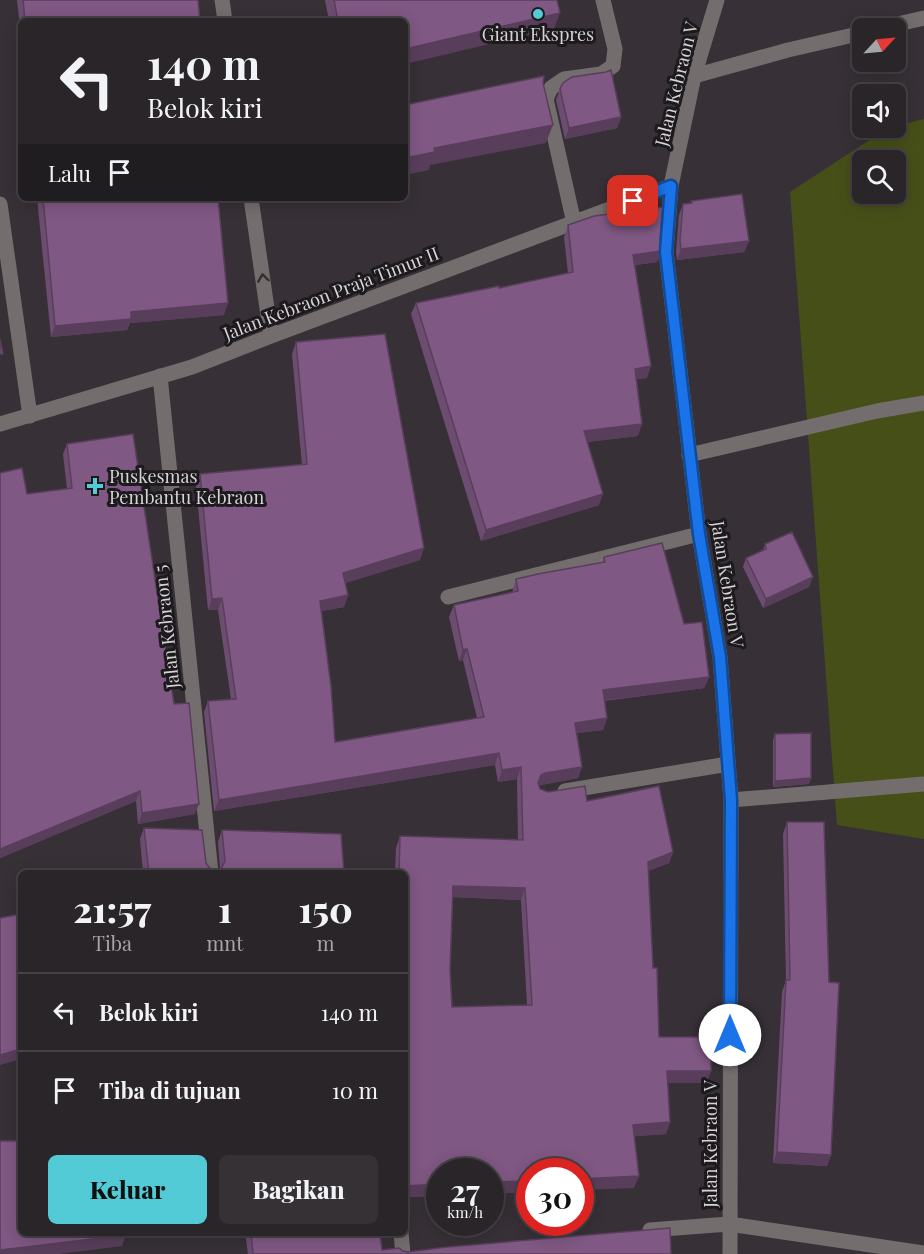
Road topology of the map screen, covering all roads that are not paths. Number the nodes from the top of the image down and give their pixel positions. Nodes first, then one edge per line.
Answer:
1 (222, 0) edge
2 (603, 0) edge
3 (717, 0) edge
4 (225, 18) edge
5 (924, 18) edge
6 (906, 22) edge
7 (852, 35) edge
8 (694, 76) junction
9 (671, 186) junction
10 (251, 201) edge
11 (0, 204) edge
12 (574, 223) junction
13 (271, 336) junction
14 (160, 376) junction
15 (924, 403) edge
16 (30, 416) junction
17 (0, 424) edge
18 (689, 455) junction
19 (699, 534) junction
20 (448, 597) dead end
21 (728, 765) junction
22 (924, 784) edge
23 (555, 793) edge
24 (731, 800) junction
25 (211, 870) edge
26 (729, 1224) junction
27 (636, 1232) edge
28 (402, 1236) edge
29 (924, 1253) edge
30 (406, 1254) edge
31 (730, 1254) edge

1 - 4 street
2 - 12 street
3 - 8 street, Jalan Kebraon V
5 - 6 street
7 - 8 street
8 - 9 street, Jalan Kebraon V
9 - 12 street, Jalan Kebraon Praja Timur II
9 - 18 street, Jalan Kebraon V
13 -> 10 street
11 - 16 street
12 - 13 street, Jalan Kebraon Praja Timur II
13 - 14 street, Jalan Kebraon Praja Timur II
14 - 16 street, Jalan Kebraon Praja Timur II
14 - 25 street, Jalan Kebraon 5
15 - 18 street
16 - 17 street, Jalan Kebraon Praja Timur II
18 - 19 street, Jalan Kebraon V
19 - 20 street
19 - 21 street, Jalan Kebraon V
21 - 23 street
21 - 24 street, Jalan Kebraon V
22 - 24 street
24 - 26 street, Jalan Kebraon V
26 - 27 street
26 - 29 street
26 - 31 street, Jalan Kebraon V
28 - 30 street

